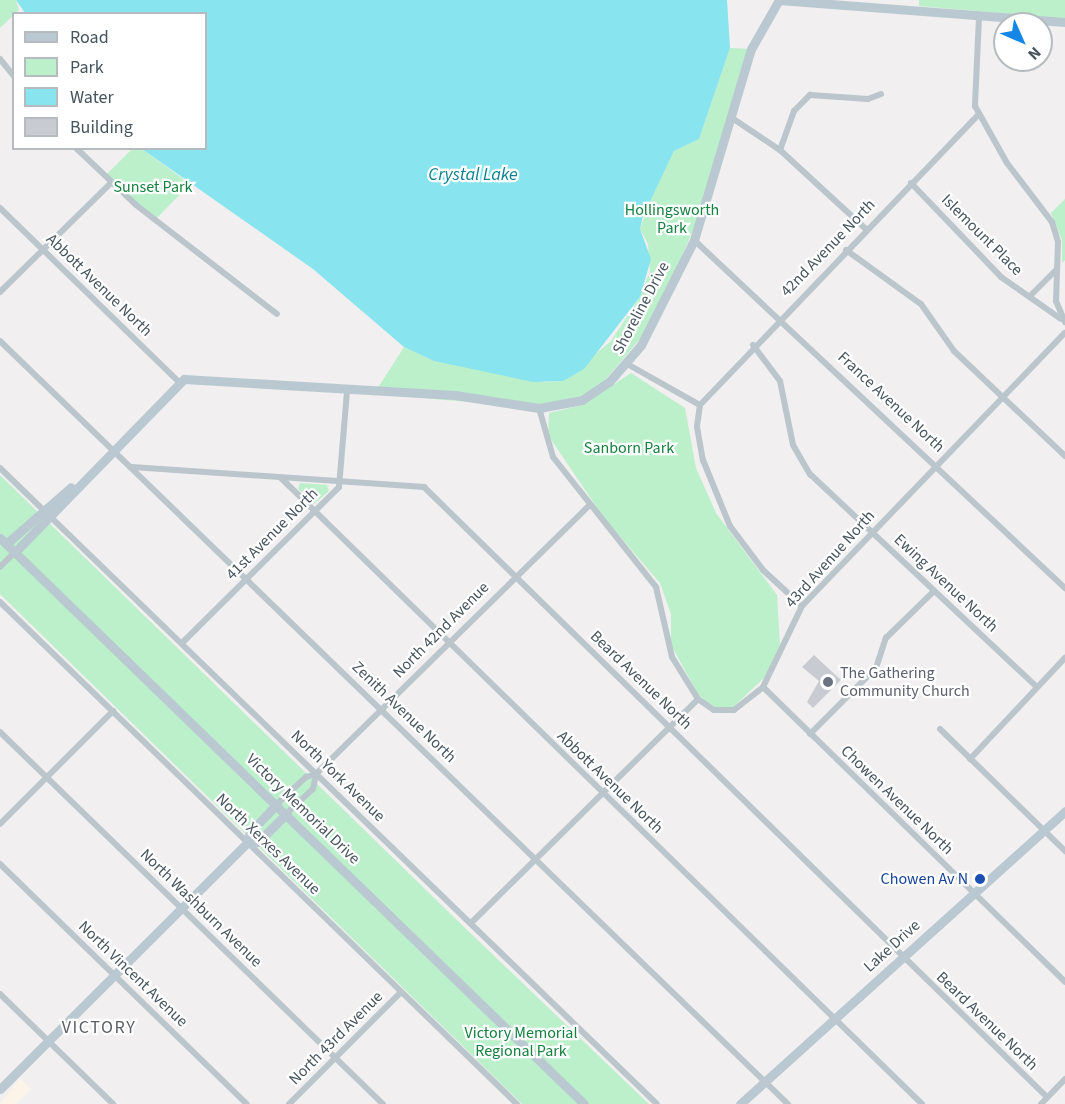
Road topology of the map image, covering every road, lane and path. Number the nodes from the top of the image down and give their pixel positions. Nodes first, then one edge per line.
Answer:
1 (779, 0) edge
2 (979, 17) junction
3 (1065, 22) edge
4 (0, 58) edge
5 (12, 73) edge
6 (881, 94) dead end
7 (979, 114) junction
8 (732, 118) junction
9 (78, 150) edge
10 (780, 150) junction
11 (111, 183) junction
12 (911, 183) junction
13 (0, 208) edge
14 (866, 229) junction
15 (694, 240) junction
16 (43, 249) junction
17 (846, 250) junction
18 (1056, 270) junction
19 (0, 292) edge
20 (1031, 295) junction
21 (277, 314) dead end
22 (780, 317) junction
23 (1065, 323) edge
24 (1065, 333) edge
25 (0, 340) edge
26 (753, 345) junction
27 (628, 365) junction
28 (178, 381) junction
29 (347, 392) junction
30 (1001, 396) junction
31 (700, 405) junction
32 (539, 408) junction
33 (112, 448) junction
34 (1065, 456) edge
35 (936, 462) junction
36 (132, 467) junction
37 (0, 468) edge
38 (280, 477) junction
39 (340, 482) junction
40 (588, 507) junction
41 (315, 511) junction
42 (47, 513) junction
43 (871, 532) junction
44 (2, 544) edge
45 (15, 552) junction
46 (0, 567) edge
47 (516, 577) junction
48 (247, 579) junction
49 (1065, 588) edge
50 (934, 591) junction
51 (0, 602) edge
52 (802, 606) junction
53 (182, 643) junction
54 (449, 644) junction
55 (1065, 658) edge
56 (764, 687) junction
57 (1037, 687) junction
58 (698, 699) junction
59 (382, 710) junction
60 (113, 711) junction
61 (670, 725) junction
62 (940, 729) dead end
63 (0, 732) edge
64 (810, 734) junction
65 (970, 759) junction
66 (316, 774) junction
67 (47, 777) junction
68 (603, 793) junction
69 (277, 804) junction
70 (1065, 811) edge
71 (287, 813) junction
72 (0, 824) edge
73 (1044, 830) junction
74 (247, 843) junction
75 (1065, 851) edge
76 (535, 859) junction
77 (0, 864) edge
78 (974, 893) junction
79 (182, 908) junction
80 (471, 923) junction
81 (902, 957) junction
82 (114, 975) junction
83 (1065, 982) edge
84 (401, 992) junction
85 (0, 994) edge
86 (834, 1019) junction
87 (48, 1041) junction
88 (336, 1058) junction
89 (1065, 1079) edge
90 (764, 1082) junction
91 (0, 1089) edge
92 (1047, 1097) junction
93 (113, 1104) edge
94 (247, 1104) edge
95 (289, 1104) edge
96 (383, 1104) edge
97 (517, 1104) edge
98 (584, 1104) edge
99 (657, 1104) edge
100 (740, 1104) edge
101 (788, 1104) edge
102 (922, 1104) edge
103 (1041, 1104) edge

1 - 2 street
1 - 8 street, Shoreline Drive
2 - 3 street
2 - 7 street
4 - 5 street
6 - 10 street
7 - 12 street, 42nd Avenue North
7 - 18 street
8 - 10 street
8 - 15 street, Shoreline Drive
9 - 11 street
10 - 14 street
11 - 16 street
11 - 21 street
12 - 14 street, 42nd Avenue North
12 - 20 street, Islemount Place
13 - 16 street, Abbott Avenue North
14 - 17 street, 42nd Avenue North
15 - 22 street, France Avenue North
15 - 27 street, Shoreline Drive
16 - 19 street
16 - 28 street, Abbott Avenue North
17 - 22 street, 42nd Avenue North
17 - 30 street
18 - 20 street
18 - 23 street
20 - 23 street, Islemount Place
22 - 26 street, 42nd Avenue North
22 - 35 street, France Avenue North
24 - 30 street, 43rd Avenue North
25 - 33 street, Zenith Avenue North
26 - 31 street, 42nd Avenue North
26 - 43 street, Ewing Avenue North
27 - 31 street
27 - 32 street, Shoreline Drive
28 - 29 street, Shoreline Drive
28 - 33 street
29 - 32 street, Shoreline Drive
29 - 39 street, 41st Avenue North
30 - 34 street
30 - 35 street, 43rd Avenue North
31 - 52 street
32 - 40 street
33 - 36 street, Zenith Avenue North
33 - 42 street
35 - 43 street, 43rd Avenue North
35 - 49 street, France Avenue North
36 - 38 street, Beard Avenue North
36 - 48 street, Zenith Avenue North
37 - 42 street, North York Avenue
38 - 39 street, Beard Avenue North
38 - 41 street, Abbott Avenue North
39 - 41 street, 41st Avenue North
39 - 47 street, Beard Avenue North
40 - 47 street, North 42nd Avenue
40 - 58 street
41 - 48 street, 41st Avenue North
41 - 54 street, Abbott Avenue North
42 - 44 street
42 - 45 street
42 - 53 street, North York Avenue
43 - 50 street, Ewing Avenue North
43 - 52 street, 43rd Avenue North
44 - 45 street, Victory Memorial Drive
45 - 46 street
45 - 69 street, Victory Memorial Drive
47 - 54 street, North 42nd Avenue
47 - 61 street, Beard Avenue North
48 - 53 street, 41st Avenue North
48 - 59 street, Zenith Avenue North
50 - 57 street, Ewing Avenue North
50 - 64 street
51 - 60 street, North Xerxes Avenue
52 - 56 street, 43rd Avenue North
53 - 66 street, North York Avenue
54 - 59 street, North 42nd Avenue
54 - 68 street, Abbott Avenue North
55 - 57 street
56 - 58 street, 43rd Avenue North
56 - 64 street, Chowen Avenue North
57 - 65 street
58 - 61 street
59 - 66 street, North 42nd Avenue
59 - 76 street, Zenith Avenue North
60 - 67 street
60 - 74 street, North Xerxes Avenue
61 - 68 street
61 - 81 street, Beard Avenue North
62 - 65 street
63 - 67 street, North Washburn Avenue
64 - 78 street, Chowen Avenue North
65 - 73 street
66 - 69 street, North 42nd Avenue
66 - 71 street, North 42nd Avenue
66 - 80 street, North York Avenue
67 - 72 street
67 - 79 street, North Washburn Avenue
68 - 76 street
68 - 86 street, Abbott Avenue North
69 - 71 street, Victory Memorial Drive
69 - 74 street, North 42nd Avenue
70 - 73 street, Lake Drive
71 - 74 street, North 42nd Avenue
71 - 98 street, Victory Memorial Drive
73 - 75 street
73 - 78 street, Lake Drive
74 - 79 street, North 42nd Avenue
74 - 84 street, North Xerxes Avenue
76 - 80 street
76 - 90 street, Zenith Avenue North
77 - 82 street, North Vincent Avenue
78 - 81 street, Lake Drive
78 - 83 street, Chowen Avenue North
79 - 82 street, North 42nd Avenue
79 - 88 street, North Washburn Avenue
80 - 99 street, North York Avenue
81 - 86 street, Lake Drive
81 - 92 street, Beard Avenue North
82 - 87 street, North 42nd Avenue
82 - 94 street, North Vincent Avenue
84 - 88 street, North 43rd Avenue
84 - 97 street, North Xerxes Avenue
85 - 87 street
86 - 90 street, Lake Drive
86 - 102 street, Abbott Avenue North
87 - 91 street, North 42nd Avenue
87 - 93 street
88 - 95 street, North 43rd Avenue
88 - 96 street, North Washburn Avenue
89 - 92 street
90 - 100 street, Lake Drive
90 - 101 street, Zenith Avenue North
92 - 103 street

